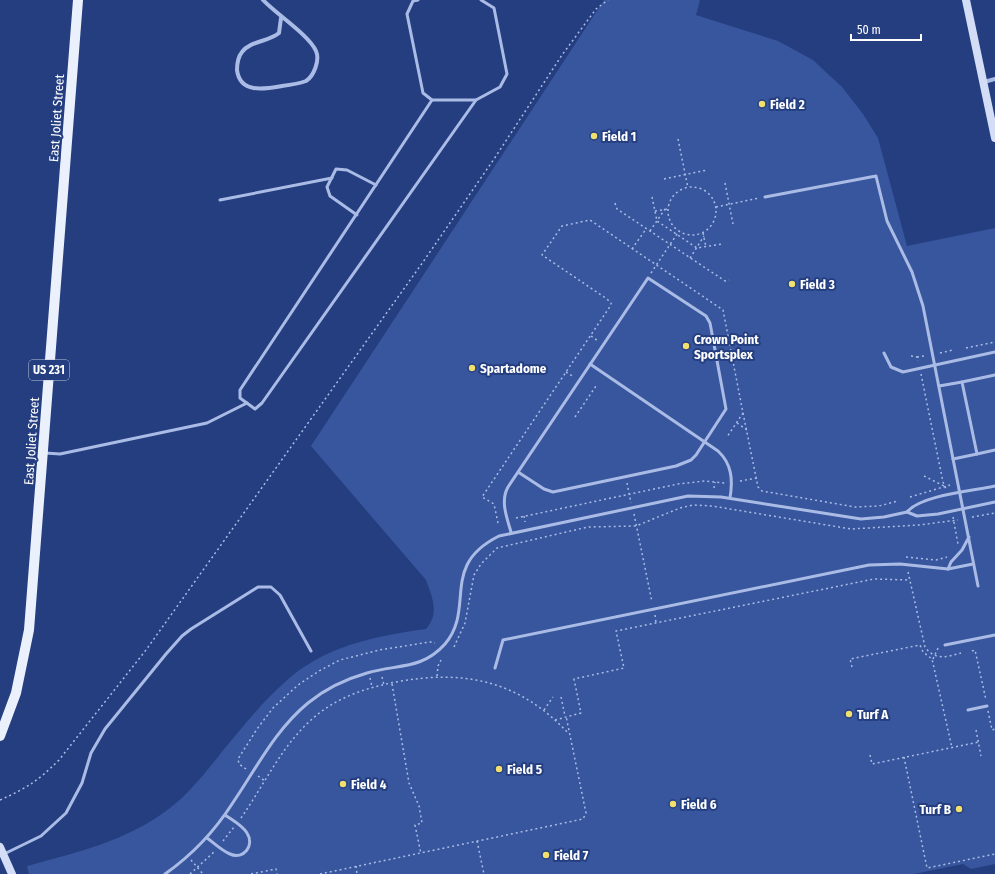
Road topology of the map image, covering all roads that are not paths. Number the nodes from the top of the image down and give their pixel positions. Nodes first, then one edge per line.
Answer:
1 (78, 0) edge
2 (263, 0) edge
3 (418, 0) edge
4 (481, 0) edge
5 (966, 0) edge
6 (281, 18) junction
7 (995, 79) edge
8 (984, 82) junction
9 (432, 100) junction
10 (476, 100) junction
11 (995, 138) edge
12 (332, 178) junction
13 (376, 185) junction
14 (765, 197) road end
15 (220, 200) dead end
16 (357, 215) junction
17 (995, 352) edge
18 (884, 353) dead end
19 (590, 364) junction
20 (934, 364) junction
21 (995, 375) edge
22 (962, 382) junction
23 (939, 386) junction
24 (247, 403) junction
25 (706, 442) junction
26 (995, 450) edge
27 (43, 453) junction
28 (977, 454) junction
29 (953, 459) junction
30 (518, 472) junction
31 (995, 486) edge
32 (960, 494) junction
33 (730, 498) junction
34 (995, 502) edge
35 (963, 508) junction
36 (907, 512) junction
37 (511, 532) junction
38 (969, 537) junction
39 (973, 564) junction
40 (948, 569) junction
41 (978, 586) dead end
42 (995, 635) edge
43 (946, 645) dead end
44 (311, 651) dead end
45 (495, 668) dead end
46 (987, 706) road end
47 (968, 710) dead end
48 (0, 736) edge
49 (225, 815) junction
50 (207, 838) junction
51 (2, 850) edge
52 (12, 874) edge
53 (165, 874) edge

1 - 27 main road, East Joliet Street / US 231
2 - 6 street
3 - 9 lane
4 - 10 lane
5 - 8 street
6 - 6 street
7 - 8 street
8 - 11 street
9 - 10 lane
9 - 13 lane
10 - 24 lane
12 - 13 lane
12 - 15 lane
12 - 16 lane
13 - 16 lane
14 - 20 lane
16 - 24 lane
17 - 20 lane
18 - 20 lane
19 - 25 lane
19 - 25 lane
19 - 30 lane
20 - 23 lane
21 - 22 lane
22 - 23 lane
22 - 28 lane
23 - 29 lane
24 - 27 lane
25 - 30 lane
25 - 33 lane
26 - 28 lane
27 - 48 main road, East Joliet Street / US 231
28 - 29 lane
29 - 32 lane
30 - 37 lane
31 - 32 lane
32 - 35 lane
32 - 36 lane
33 - 36 lane
33 - 37 lane
34 - 35 lane
35 - 36 lane
35 - 38 lane
37 - 49 lane
38 - 39 lane
38 - 40 lane
39 - 40 lane
39 - 41 lane
40 - 45 lane
42 - 43 lane
44 - 51 lane
46 - 47 lane
49 - 50 lane
49 - 50 lane
50 - 53 lane
51 - 52 street

